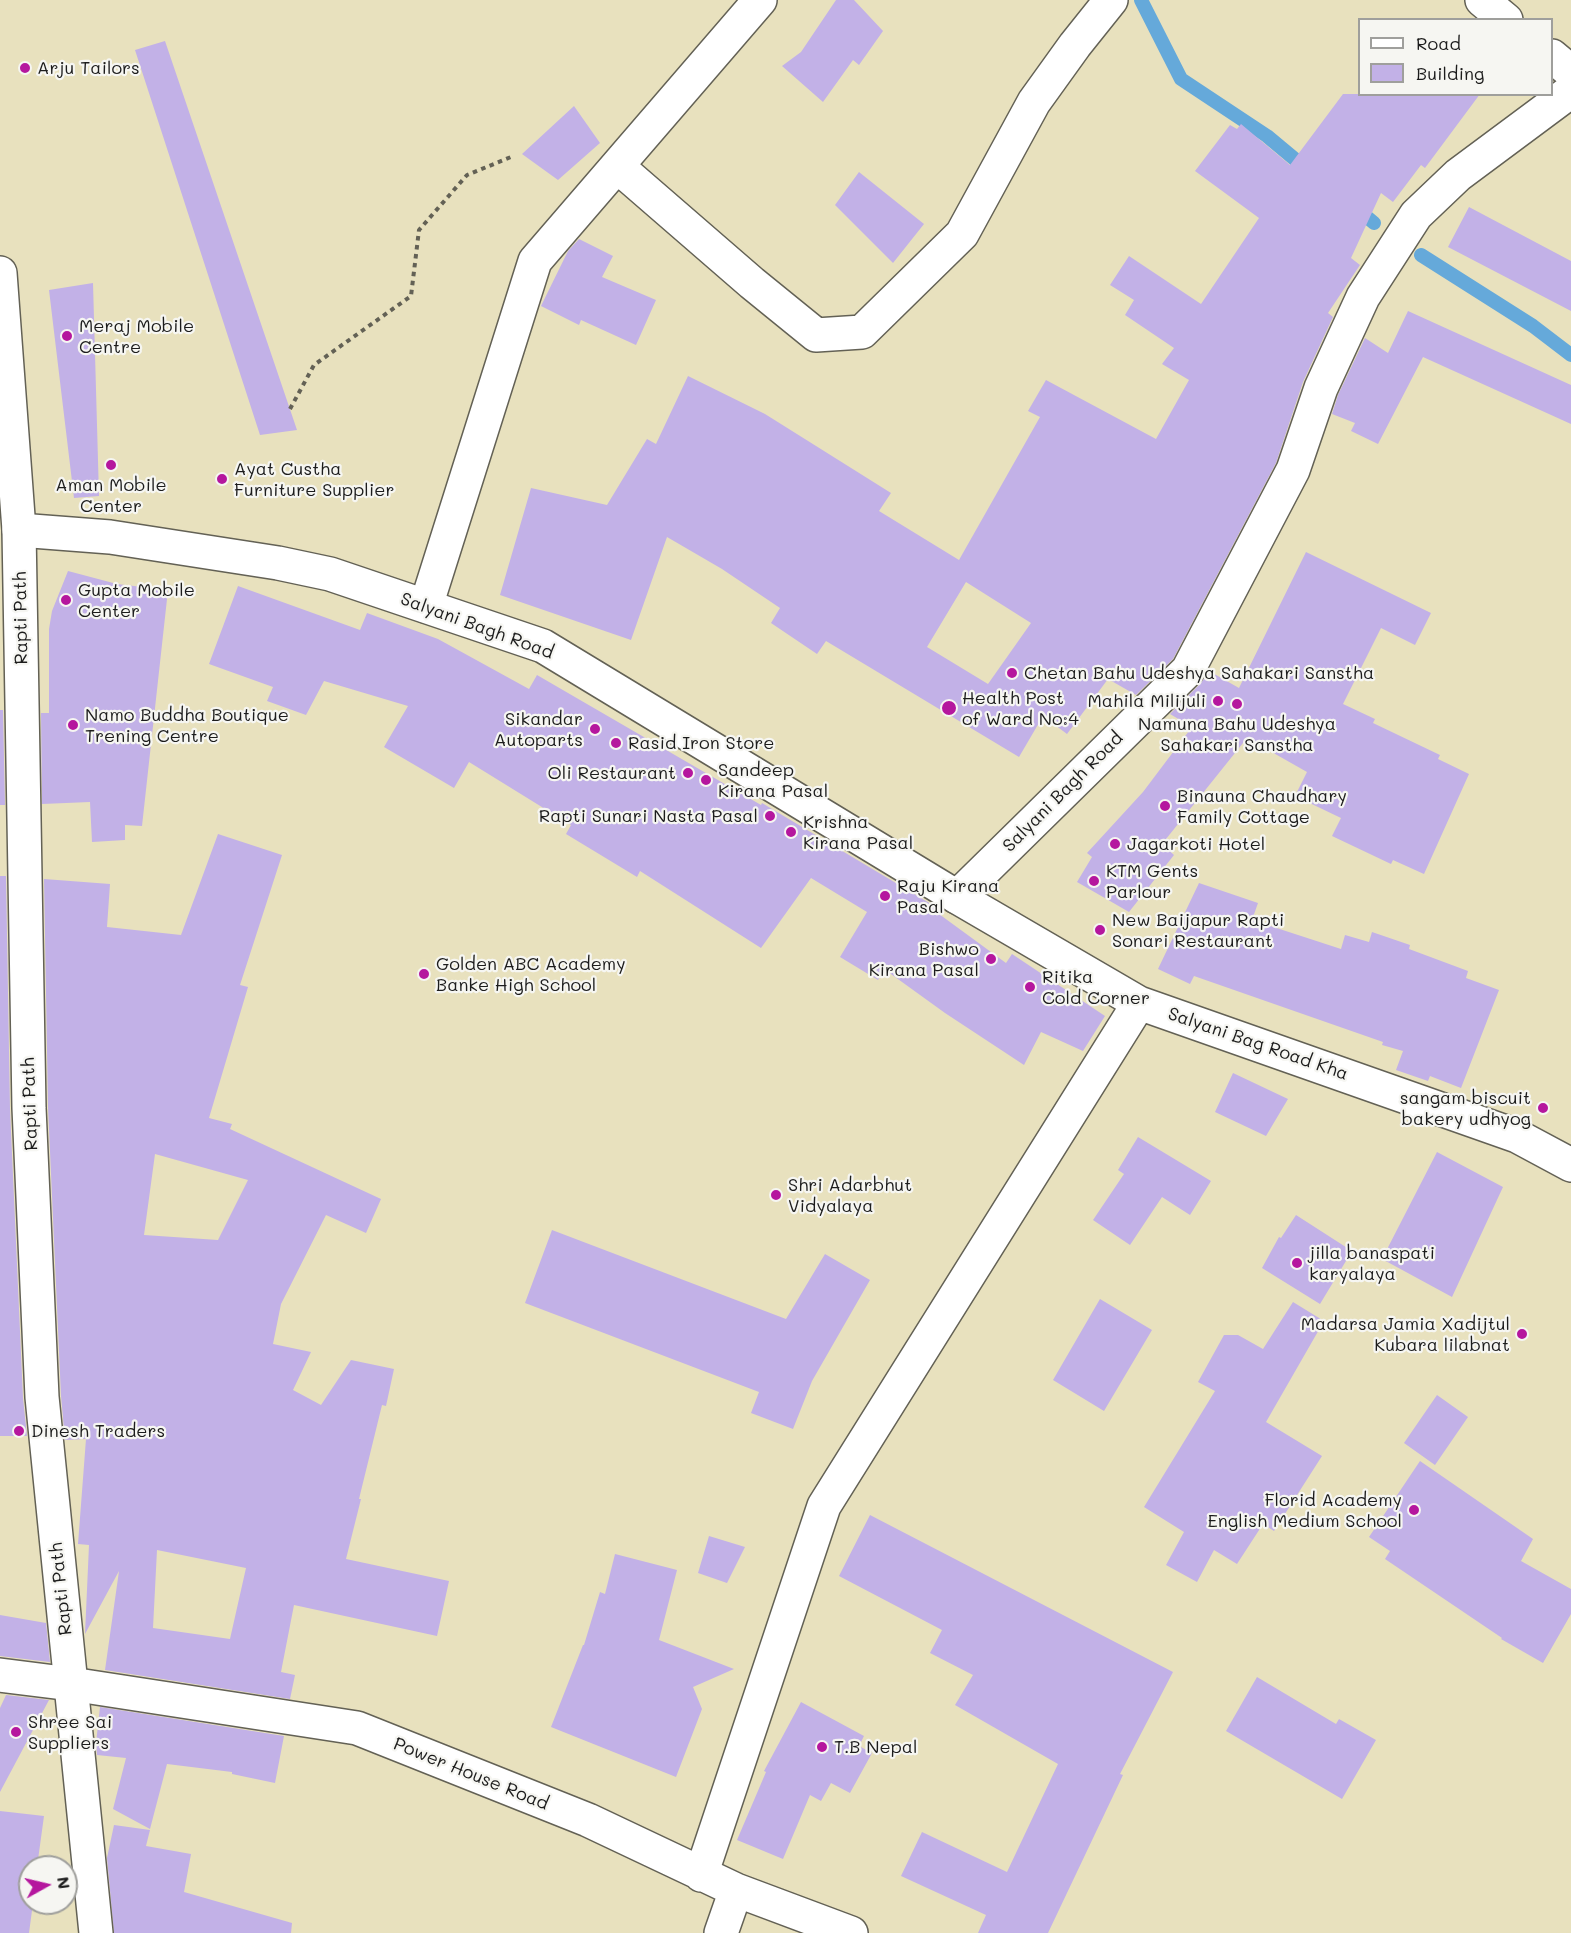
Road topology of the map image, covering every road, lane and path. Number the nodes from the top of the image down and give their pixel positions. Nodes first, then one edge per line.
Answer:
1 (760, 0) edge
2 (1111, 0) edge
3 (1482, 0) edge
4 (1504, 18) edge
5 (1553, 58) edge
6 (1571, 72) edge
7 (1571, 91) edge
8 (511, 157) dead end
9 (617, 166) junction
10 (0, 273) edge
11 (290, 409) dead end
12 (10, 525) edge
13 (426, 606) junction
14 (957, 897) junction
15 (1138, 1003) junction
16 (1571, 1165) edge
17 (0, 1675) edge
18 (71, 1684) junction
19 (701, 1875) junction
20 (736, 1890) junction
21 (96, 1933) edge
22 (721, 1933) edge
23 (851, 1933) edge

1 - 9 street
2 - 9 street
3 - 4 street
5 - 6 street
7 - 14 street, Salyani Bagh Road
8 - 11 path
9 - 13 street
10 - 12 street, Rapti Path
12 - 13 street, Salyani Bagh Road
12 - 18 street, Rapti Path
13 - 14 street, Salyani Bagh Road
14 - 15 street, Salyani Bag Road Kha
15 - 16 street, Salyani Bag Road Kha
15 - 19 street
17 - 18 street, Power House Road
18 - 19 street, Power House Road
18 - 21 street, Rapti Path
19 - 20 street, Power House Road
20 - 22 street
20 - 23 street, Power House Road

